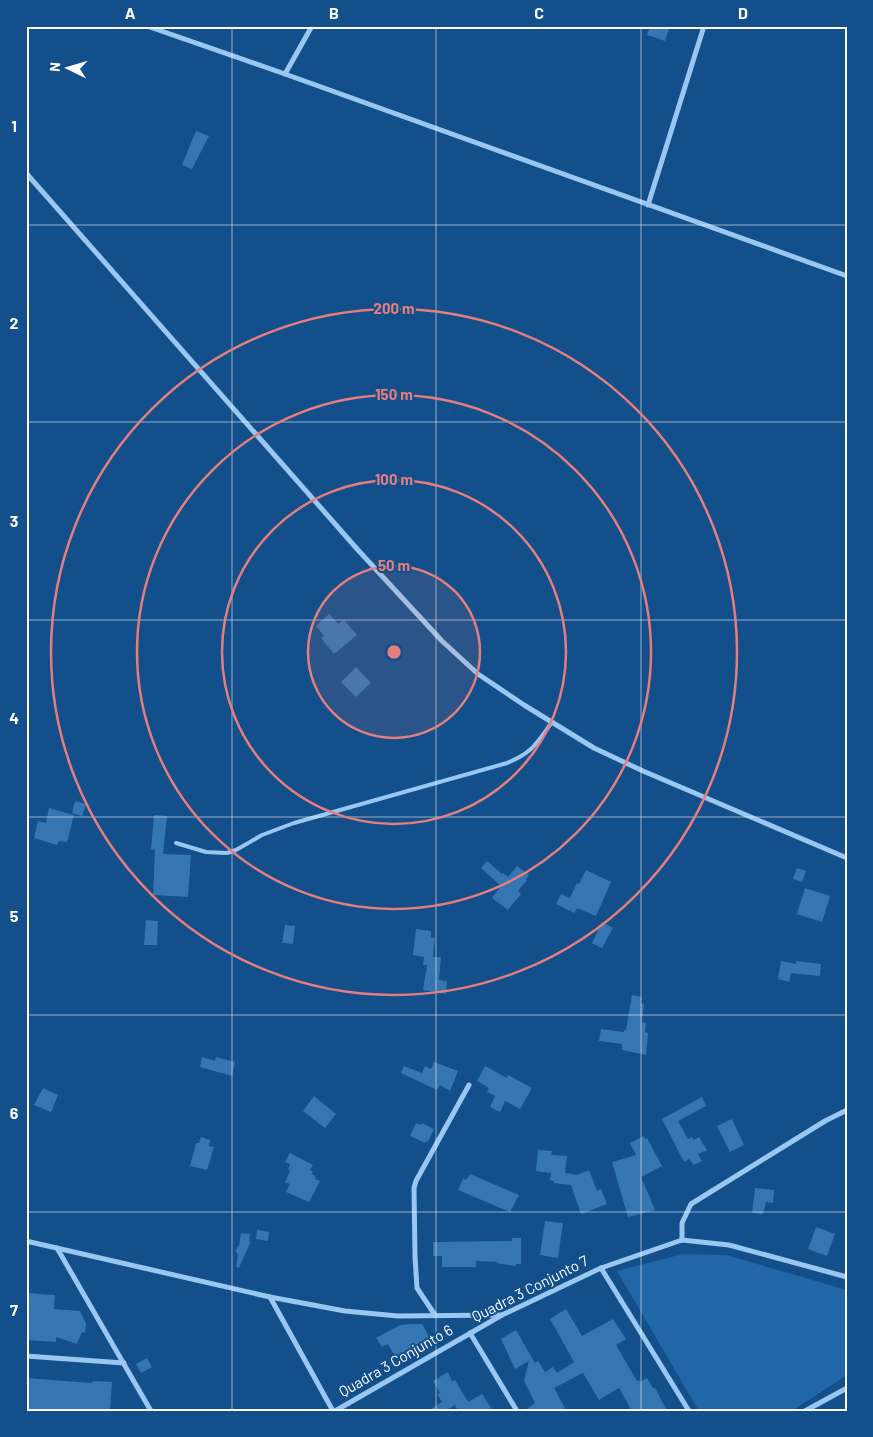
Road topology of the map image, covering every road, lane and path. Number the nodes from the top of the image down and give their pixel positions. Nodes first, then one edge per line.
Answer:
1 (147, 26) edge
2 (312, 26) edge
3 (704, 26) edge
4 (285, 74) junction
5 (26, 173) edge
6 (648, 206) junction
7 (847, 276) edge
8 (552, 722) junction
9 (176, 843) dead end
10 (847, 858) edge
11 (469, 1085) dead end
12 (847, 1110) edge
13 (682, 1240) junction
14 (26, 1241) edge
15 (57, 1248) junction
16 (601, 1268) junction
17 (847, 1277) edge
18 (270, 1297) junction
19 (435, 1315) junction
20 (502, 1315) junction
21 (470, 1333) junction
22 (26, 1356) edge
23 (124, 1363) junction
24 (847, 1388) edge
25 (152, 1411) edge
26 (334, 1411) edge
27 (516, 1411) edge
28 (689, 1411) edge
29 (805, 1411) edge

1 - 4 street
2 - 4 street
3 - 6 street
4 - 6 street
5 - 8 street
6 - 7 street
8 - 9 lane
8 - 10 street
11 - 19 street
12 - 13 street
13 - 16 street, Quadra 3 Conjunto 7
13 - 17 street
14 - 15 street
15 - 18 street
15 - 23 street
16 - 20 street, Quadra 3 Conjunto 7
16 - 28 street
18 - 19 street
18 - 26 street
19 - 20 street
20 - 21 street, Quadra 3 Conjunto 7
21 - 26 street, Quadra 3 Conjunto 6
21 - 27 street, Quadra 3 Conjunto 6
22 - 23 street
23 - 25 street
24 - 29 street

